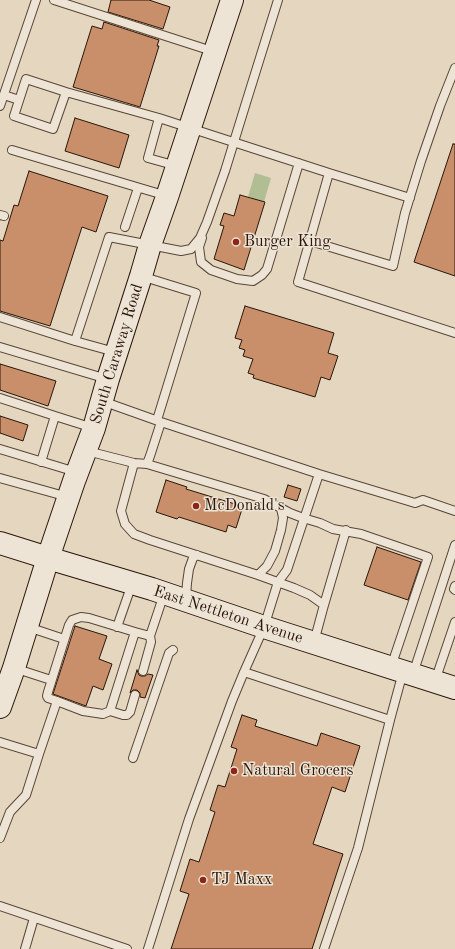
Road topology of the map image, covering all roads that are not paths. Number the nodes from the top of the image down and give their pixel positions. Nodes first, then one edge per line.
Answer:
1 (36, 0) edge
2 (54, 0) edge
3 (232, 0) edge
4 (278, 0) edge
5 (215, 52) junction
6 (455, 68) edge
7 (66, 92) junction
8 (4, 95) junction
9 (19, 100) junction
10 (0, 106) edge
11 (159, 118) junction
12 (190, 128) junction
13 (234, 143) junction
14 (12, 150) dead end
15 (299, 163) junction
16 (177, 166) junction
17 (329, 173) junction
18 (138, 188) junction
19 (167, 197) junction
20 (410, 198) junction
21 (207, 222) junction
22 (125, 227) dead end
23 (310, 241) junction
24 (150, 245) junction
25 (141, 276) junction
26 (0, 317) edge
27 (455, 333) edge
28 (75, 341) junction
29 (0, 347) edge
30 (116, 353) junction
31 (108, 379) junction
32 (0, 398) edge
33 (102, 401) junction
34 (55, 416) junction
35 (159, 421) junction
36 (94, 428) junction
37 (0, 449) edge
38 (86, 450) junction
39 (41, 462) junction
40 (134, 463) junction
41 (147, 464) junction
42 (78, 472) junction
43 (319, 474) junction
44 (0, 478) edge
45 (69, 498) junction
46 (281, 508) junction
47 (455, 510) edge
48 (303, 518) junction
49 (346, 530) junction
50 (0, 543) edge
51 (455, 545) edge
52 (197, 555) junction
53 (48, 558) junction
54 (258, 575) junction
55 (278, 582) junction
56 (132, 584) junction
57 (455, 586) edge
58 (455, 590) edge
59 (164, 594) junction
60 (186, 601) junction
61 (324, 606) junction
62 (455, 622) edge
63 (27, 626) junction
64 (117, 627) junction
65 (264, 627) junction
66 (135, 632) junction
67 (150, 636) junction
68 (64, 639) junction
69 (452, 641) edge
70 (313, 643) junction
71 (173, 650) dead end
72 (142, 671) dead end
73 (402, 671) junction
74 (244, 672) junction
75 (7, 679) edge
76 (51, 680) junction
77 (434, 682) junction
78 (455, 688) edge
79 (135, 695) dead end
80 (57, 701) junction
81 (0, 707) edge
82 (110, 710) junction
83 (390, 720) junction
84 (0, 742) edge
85 (39, 754) junction
86 (133, 758) dead end
87 (0, 838) edge
88 (0, 906) edge
89 (34, 918) junction
90 (25, 949) edge
91 (127, 949) edge
92 (148, 949) edge
93 (324, 949) edge

1 - 8 lane
2 - 5 lane
3 - 5 main road, South Caraway Road
4 - 13 lane
5 - 12 main road, South Caraway Road
6 - 20 lane
7 - 9 lane
7 - 9 lane
7 - 11 lane
8 - 9 lane
8 - 10 lane
11 - 12 lane
11 - 16 lane
12 - 13 lane
12 - 16 main road, South Caraway Road
13 - 15 lane
13 - 21 lane
14 - 18 lane
15 - 17 lane
15 - 21 lane
16 - 19 main road, South Caraway Road
17 - 20 lane
17 - 23 lane
18 - 19 lane
18 - 22 lane
19 - 24 main road, South Caraway Road
20 - 23 lane
21 - 24 lane
23 - 27 lane
24 - 25 main road, South Caraway Road
24 - 28 lane
25 - 30 main road, South Caraway Road
25 - 35 lane
26 - 28 lane
28 - 30 lane
29 - 31 lane
30 - 31 main road, South Caraway Road
31 - 33 main road, South Caraway Road
32 - 34 lane
33 - 35 lane
33 - 36 main road, South Caraway Road
34 - 36 lane
34 - 39 lane
35 - 41 lane
35 - 43 lane
36 - 38 main road, South Caraway Road
37 - 39 lane
38 - 40 lane
38 - 42 main road, South Caraway Road
39 - 42 lane
40 - 41 lane
40 - 52 lane
41 - 46 lane
42 - 45 main road, South Caraway Road
43 - 47 lane
43 - 48 lane
44 - 45 lane
45 - 53 main road, South Caraway Road
46 - 48 lane
46 - 54 lane
48 - 49 lane
48 - 55 lane
49 - 61 lane
49 - 73 lane
50 - 53 main road, East Nettleton Avenue
51 - 73 lane
52 - 54 lane
52 - 60 lane
53 - 56 main road, East Nettleton Avenue
53 - 63 main road, South Caraway Road
54 - 55 lane
55 - 61 lane
55 - 65 lane
56 - 59 main road, East Nettleton Avenue
56 - 64 lane
57 - 58 lane
59 - 60 main road, East Nettleton Avenue
59 - 67 lane
60 - 65 main road, East Nettleton Avenue
61 - 70 lane
62 - 69 lane
63 - 68 lane
63 - 75 main road, South Caraway Road
64 - 66 lane
64 - 68 lane
65 - 70 main road, East Nettleton Avenue
65 - 74 lane
66 - 67 lane
66 - 82 lane
67 - 72 lane
68 - 76 lane
69 - 77 lane
70 - 73 main road, East Nettleton Avenue
71 - 86 lane
73 - 77 main road, East Nettleton Avenue
73 - 83 lane
74 - 83 lane
74 - 92 lane
75 - 76 lane
75 - 81 main road, South Caraway Road
76 - 80 lane
77 - 78 main road, East Nettleton Avenue
79 - 82 lane
80 - 82 lane
80 - 85 lane
83 - 93 lane
84 - 85 lane
85 - 87 lane
88 - 89 lane
89 - 90 lane
89 - 91 lane

